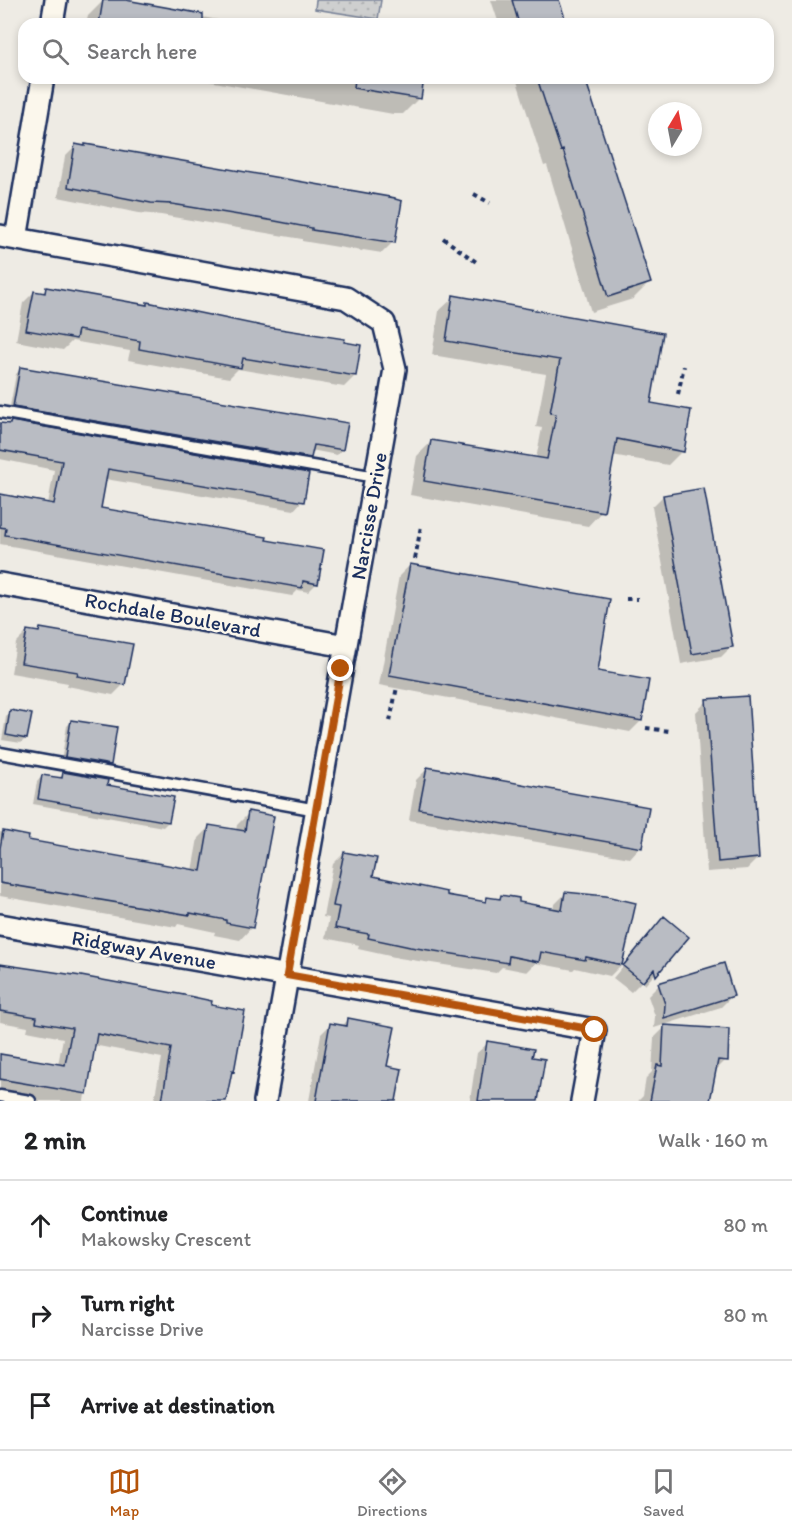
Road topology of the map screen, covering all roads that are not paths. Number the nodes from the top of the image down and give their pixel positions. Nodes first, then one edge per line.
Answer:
1 (56, 0) edge
2 (53, 18) edge
3 (42, 84) edge
4 (8, 237) edge
5 (0, 412) edge
6 (375, 477) junction
7 (0, 584) edge
8 (345, 646) junction
9 (0, 753) edge
10 (317, 810) junction
11 (0, 925) edge
12 (287, 975) junction
13 (0, 1096) edge
14 (30, 1101) edge
15 (265, 1101) edge
16 (582, 1101) edge

1 - 2 street
3 - 4 street
4 - 6 street, Narcisse Drive
5 - 6 lane
6 - 8 street, Narcisse Drive
7 - 8 street, Rochdale Boulevard
8 - 10 street, Narcisse Drive
9 - 10 lane
10 - 12 street, Narcisse Drive
11 - 12 street, Ridgway Avenue
12 - 15 street, Narcisse Drive
12 - 16 street, Ridgway Avenue
13 - 14 lane

